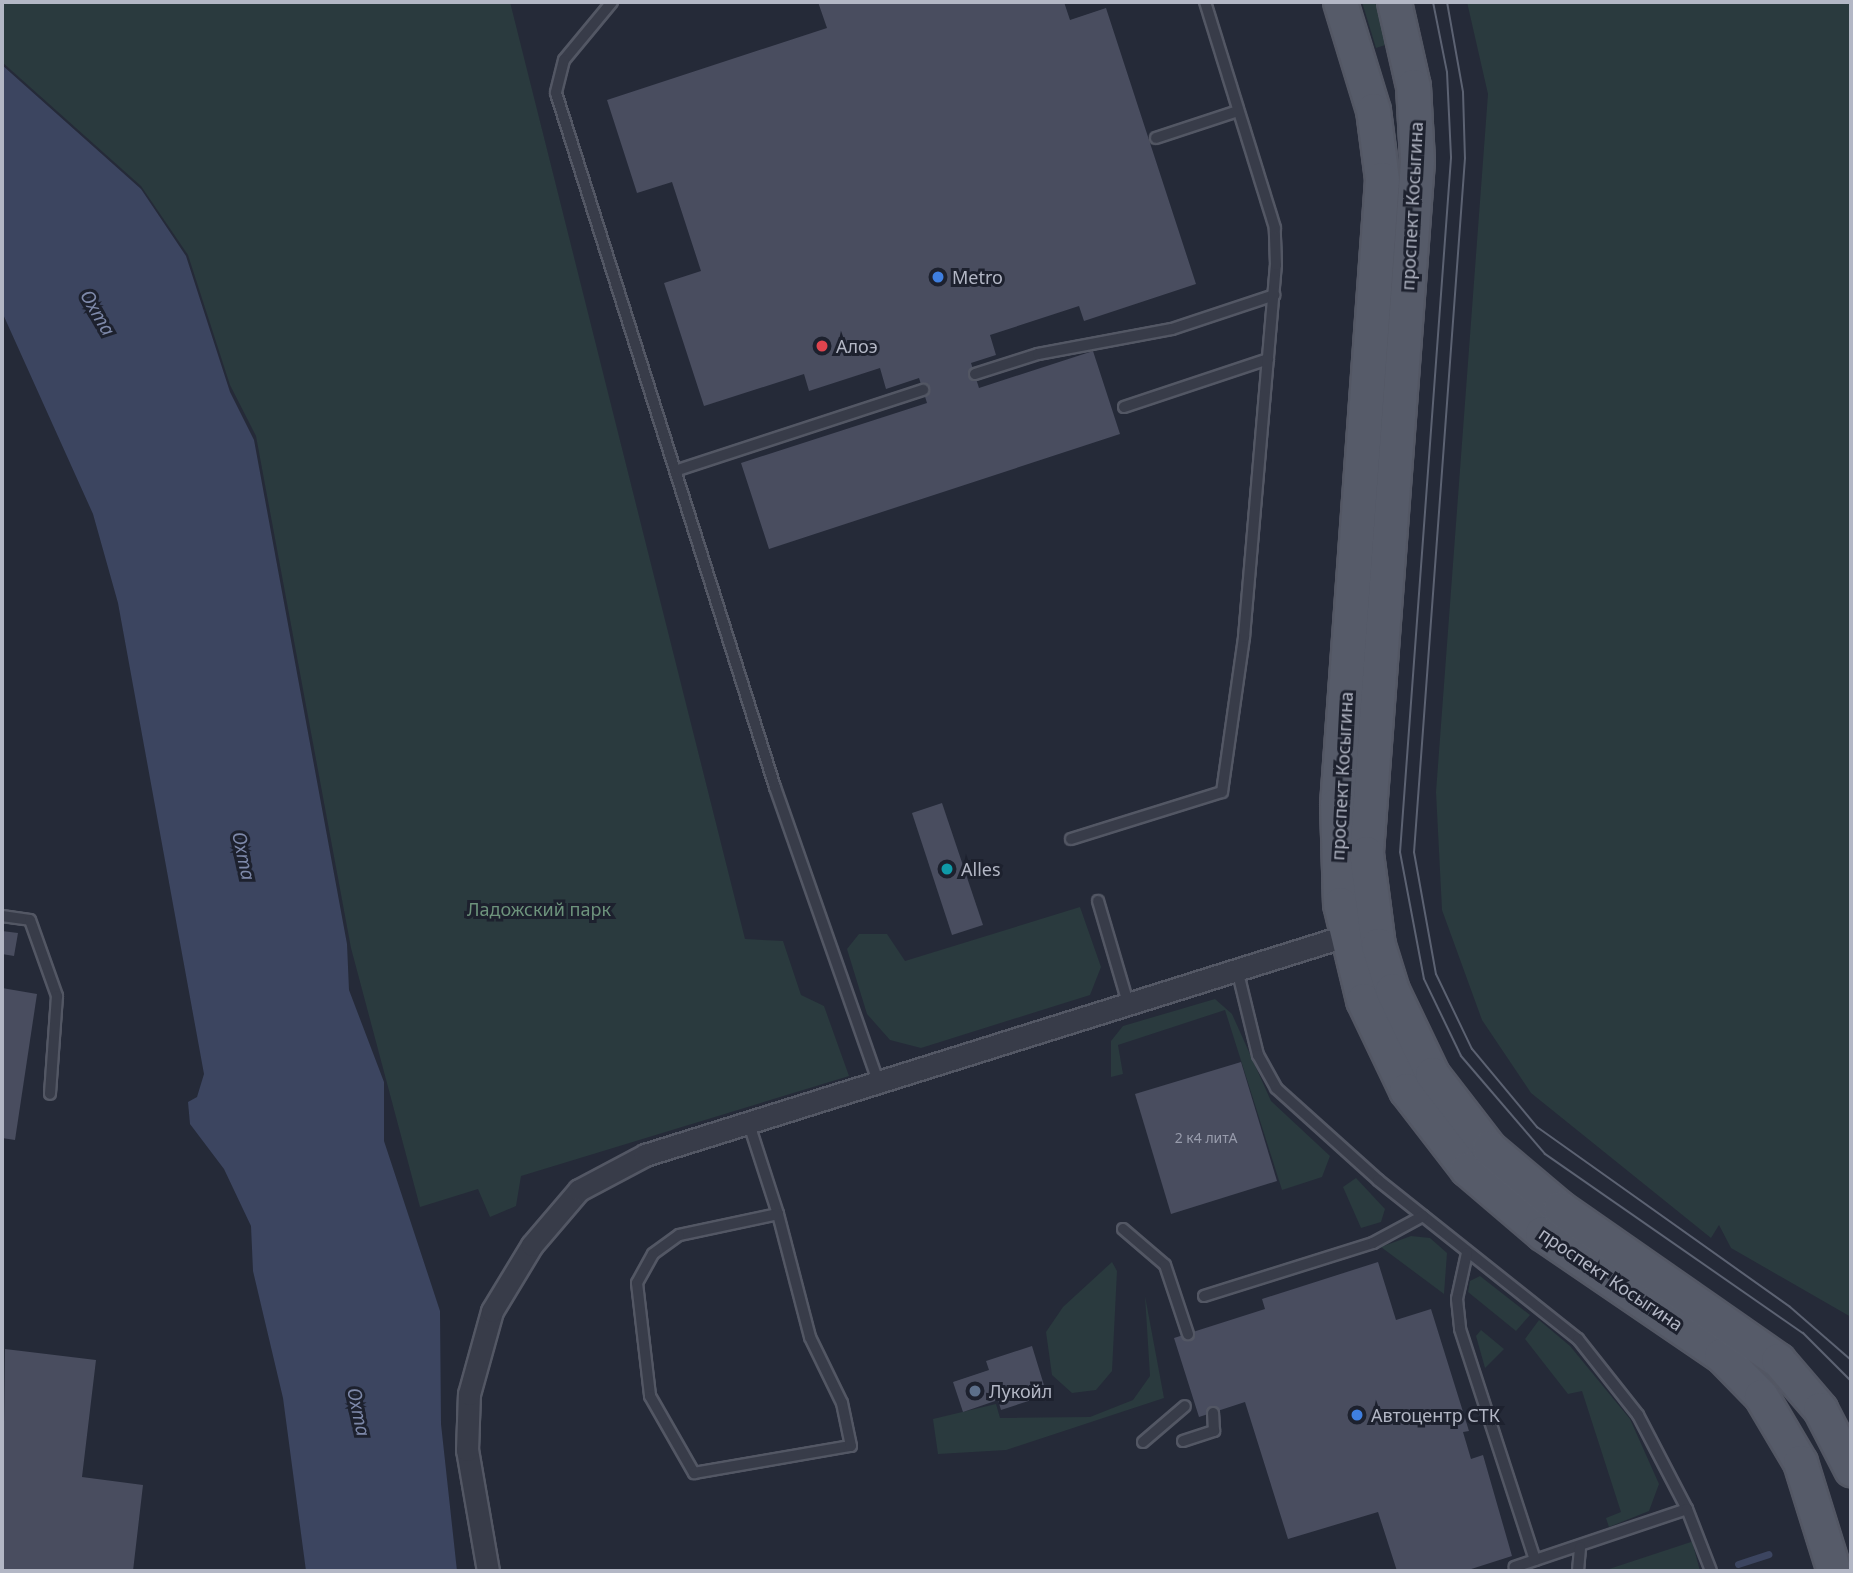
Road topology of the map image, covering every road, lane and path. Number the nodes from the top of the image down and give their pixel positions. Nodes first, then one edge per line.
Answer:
1 (612, 2) edge
2 (1205, 2) edge
3 (1340, 2) edge
4 (1394, 2) edge
5 (1238, 111) junction
6 (1156, 138) dead end
7 (1274, 295) junction
8 (1268, 359) junction
9 (975, 374) dead end
10 (923, 390) dead end
11 (1124, 407) dead end
12 (678, 470) junction
13 (1072, 839) dead end
14 (1098, 901) dead end
15 (2, 916) edge
16 (1345, 936) junction
17 (1237, 969) junction
18 (1128, 1003) junction
19 (878, 1081) junction
20 (50, 1094) dead end
21 (748, 1121) junction
22 (778, 1214) junction
23 (1423, 1216) junction
24 (1123, 1229) dead end
25 (1467, 1253) junction
26 (1204, 1296) dead end
27 (1188, 1334) dead end
28 (1185, 1406) dead end
29 (1213, 1413) dead end
30 (1183, 1441) dead end
31 (1143, 1442) dead end
32 (1851, 1469) edge
33 (1687, 1509) junction
34 (1580, 1546) junction
35 (1535, 1560) junction
36 (1515, 1567) dead end
37 (488, 1571) edge
38 (1577, 1571) edge
39 (1711, 1571) edge
40 (1834, 1571) edge

1 - 12 lane
2 - 5 lane
3 - 16 main road, проспект Косыгина
4 - 32 main road, проспект Косыгина
5 - 6 lane
5 - 7 lane
7 - 8 lane
7 - 9 lane
8 - 11 lane
8 - 13 lane
10 - 12 lane
12 - 19 lane
14 - 18 lane
15 - 20 lane
16 - 17 street
16 - 40 main road, проспект Косыгина
17 - 18 street
17 - 23 lane
18 - 19 street
19 - 21 street
21 - 22 lane
21 - 37 street
22 - 22 lane
23 - 25 lane
23 - 26 lane
24 - 27 lane
25 - 33 lane
25 - 35 lane
28 - 31 lane
29 - 30 lane
33 - 34 lane
33 - 39 lane
34 - 35 lane
34 - 38 lane
35 - 36 lane

